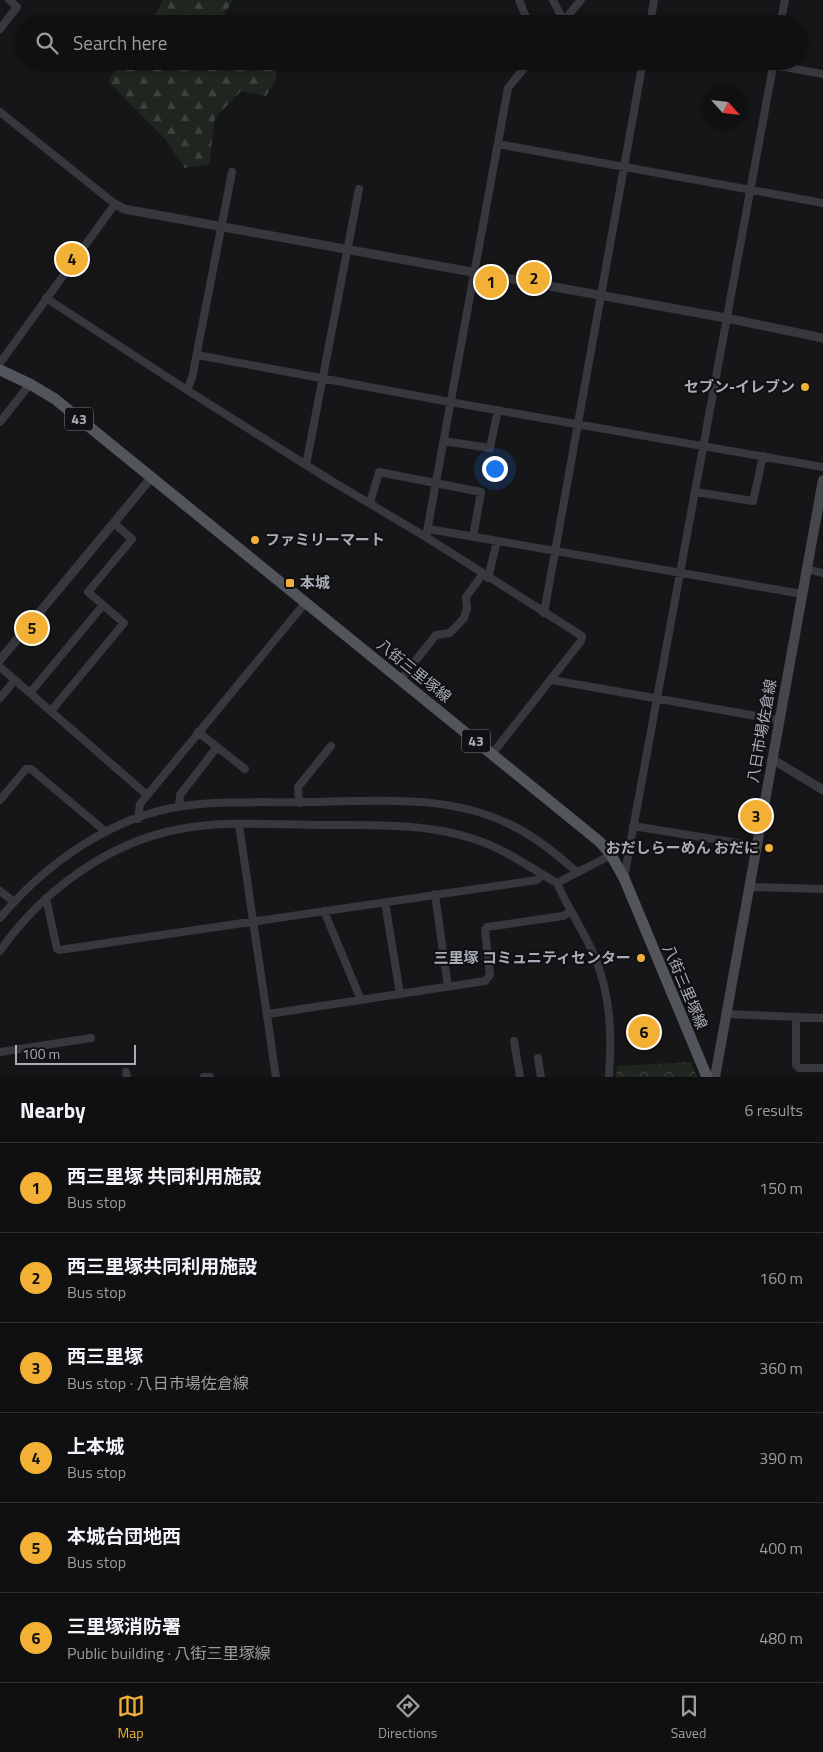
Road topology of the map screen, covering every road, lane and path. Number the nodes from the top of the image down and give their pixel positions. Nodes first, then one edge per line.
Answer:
1 (9, 0) edge
2 (518, 0) edge
3 (553, 0) edge
4 (581, 0) edge
5 (654, 0) edge
6 (785, 0) edge
7 (524, 15) edge
8 (560, 15) edge
9 (569, 15) edge
10 (652, 15) edge
11 (782, 15) edge
12 (0, 29) edge
13 (523, 70) edge
14 (641, 70) edge
15 (772, 70) edge
16 (805, 70) edge
17 (823, 74) edge
18 (0, 112) edge
19 (498, 144) junction
20 (624, 167) junction
21 (232, 172) dead end
22 (359, 189) dead end
23 (750, 190) junction
24 (823, 203) edge
25 (114, 204) junction
26 (221, 226) junction
27 (348, 249) junction
28 (474, 272) junction
29 (602, 295) junction
30 (46, 298) junction
31 (726, 318) junction
32 (823, 338) edge
33 (197, 355) junction
34 (0, 363) edge
35 (0, 370) edge
36 (323, 378) junction
37 (30, 384) junction
38 (187, 390) junction
39 (450, 402) junction
40 (498, 410) junction
41 (0, 422) edge
42 (579, 424) junction
43 (444, 441) junction
44 (703, 446) junction
45 (763, 456) junction
46 (306, 464) junction
47 (823, 467) edge
48 (151, 478) junction
49 (823, 480) edge
50 (437, 482) junction
51 (695, 492) junction
52 (370, 503) junction
53 (114, 523) junction
54 (427, 533) junction
55 (473, 537) junction
56 (497, 541) junction
57 (556, 552) junction
58 (806, 569) junction
59 (680, 573) junction
60 (823, 573) edge
61 (485, 576) junction
62 (802, 594) junction
63 (306, 602) junction
64 (103, 605) junction
65 (544, 613) junction
66 (0, 660) edge
67 (0, 667) edge
68 (15, 680) junction
69 (400, 680) junction
70 (552, 680) junction
71 (30, 693) junction
72 (0, 698) edge
73 (657, 699) junction
74 (52, 711) junction
75 (779, 720) junction
76 (198, 732) junction
77 (331, 746) dead end
78 (217, 747) junction
79 (492, 754) junction
80 (772, 759) junction
81 (245, 770) dead end
82 (823, 790) edge
83 (147, 795) junction
84 (0, 800) edge
85 (299, 803) junction
86 (179, 807) junction
87 (138, 819) junction
88 (239, 825) junction
89 (633, 826) junction
90 (106, 832) junction
91 (756, 846) junction
92 (611, 854) junction
93 (577, 872) junction
94 (542, 875) junction
95 (624, 878) junction
96 (557, 883) junction
97 (748, 887) junction
98 (823, 888) edge
99 (0, 890) edge
100 (435, 894) junction
101 (46, 898) junction
102 (14, 902) junction
103 (385, 902) junction
104 (324, 912) junction
105 (570, 912) junction
106 (0, 918) edge
107 (252, 920) junction
108 (0, 951) edge
109 (448, 987) junction
110 (400, 994) junction
111 (361, 1000) junction
112 (268, 1014) junction
113 (726, 1014) junction
114 (796, 1018) junction
115 (823, 1018) edge
116 (91, 1038) dead end
117 (514, 1041) dead end
118 (0, 1052) edge
119 (538, 1058) dead end
120 (823, 1068) edge
121 (204, 1077) edge
122 (210, 1077) edge
123 (276, 1077) edge
124 (520, 1077) edge
125 (541, 1077) edge
126 (609, 1077) edge
127 (707, 1077) edge
128 (715, 1077) edge

1 - 12 street
2 - 7 street
3 - 8 street
4 - 9 street
5 - 10 street
6 - 11 street
13 - 19 street
14 - 20 street
15 - 23 street
16 - 17 street
18 - 25 street
19 - 20 street
19 - 28 street
20 - 23 street
20 - 29 street
21 - 26 street
22 - 27 street
23 - 24 street
23 - 31 street
25 - 26 street
25 - 30 street
26 - 27 street
26 - 33 street
27 - 28 street
27 - 36 street
28 - 29 street
28 - 39 street
29 - 31 street
29 - 42 street
30 - 34 street
30 - 38 street
31 - 32 street
31 - 44 street
33 - 36 street
33 - 38 street
35 - 37 main road, 八街三里塚線 / 43
36 - 39 street
36 - 46 street
37 - 41 street
37 - 48 main road, 八街三里塚線 / 43
38 - 46 street
39 - 40 street
39 - 43 street
40 - 42 street
40 - 43 street
42 - 44 street
42 - 57 street
43 - 50 street
44 - 45 street
44 - 51 street
45 - 47 street
45 - 51 street
46 - 52 street
48 - 53 street
48 - 63 main road, 八街三里塚線 / 43
49 - 58 main road, 八日市場佐倉線
50 - 52 street
50 - 54 street
50 - 55 street
51 - 59 street
52 - 54 street
53 - 64 street
53 - 66 street
54 - 55 street
54 - 61 street
55 - 56 street
56 - 57 street
56 - 61 street
57 - 59 street
57 - 65 street
58 - 60 street
58 - 62 main road, 八日市場佐倉線
59 - 62 street
59 - 73 street
61 - 65 street
61 - 69 street
62 - 75 main road, 八日市場佐倉線
63 - 69 main road, 八街三里塚線 / 43
63 - 76 street
64 - 71 street
64 - 74 street
65 - 70 street
67 - 68 street
68 - 71 street
68 - 72 street
69 - 79 main road, 八街三里塚線 / 43
70 - 73 street
70 - 79 street
71 - 74 street
73 - 75 street
73 - 89 street
74 - 83 street
75 - 80 main road, 八日市場佐倉線
76 - 78 street
76 - 83 street
77 - 85 street
78 - 81 street
78 - 86 street
79 - 92 main road, 八街三里塚線 / 43
80 - 82 street
80 - 91 main road, 八日市場佐倉線
83 - 87 street
84 - 90 street
85 - 86 street
85 - 93 street
86 - 87 street
87 - 90 street
88 - 94 street
88 - 101 street
88 - 107 street
89 - 91 street
89 - 95 street
90 - 102 street
91 - 97 main road, 八日市場佐倉線
92 - 93 street
92 - 95 main road, 八街三里塚線 / 43
93 - 96 street
94 - 96 street
94 - 100 street
95 - 127 main road, 八街三里塚線 / 43
96 - 105 street
97 - 98 street
97 - 113 main road, 八日市場佐倉線
99 - 102 street
100 - 103 street
100 - 109 street
101 - 107 street
101 - 108 street
102 - 106 street
103 - 104 street
103 - 110 street
104 - 107 street
104 - 111 street
105 - 109 street
105 - 126 street
107 - 112 street
109 - 110 street
110 - 111 street
111 - 112 street
112 - 123 street
113 - 114 street
113 - 128 main road, 八日市場佐倉線
114 - 115 street
114 - 120 street
116 - 118 street
117 - 124 street
119 - 125 street
121 - 122 street

